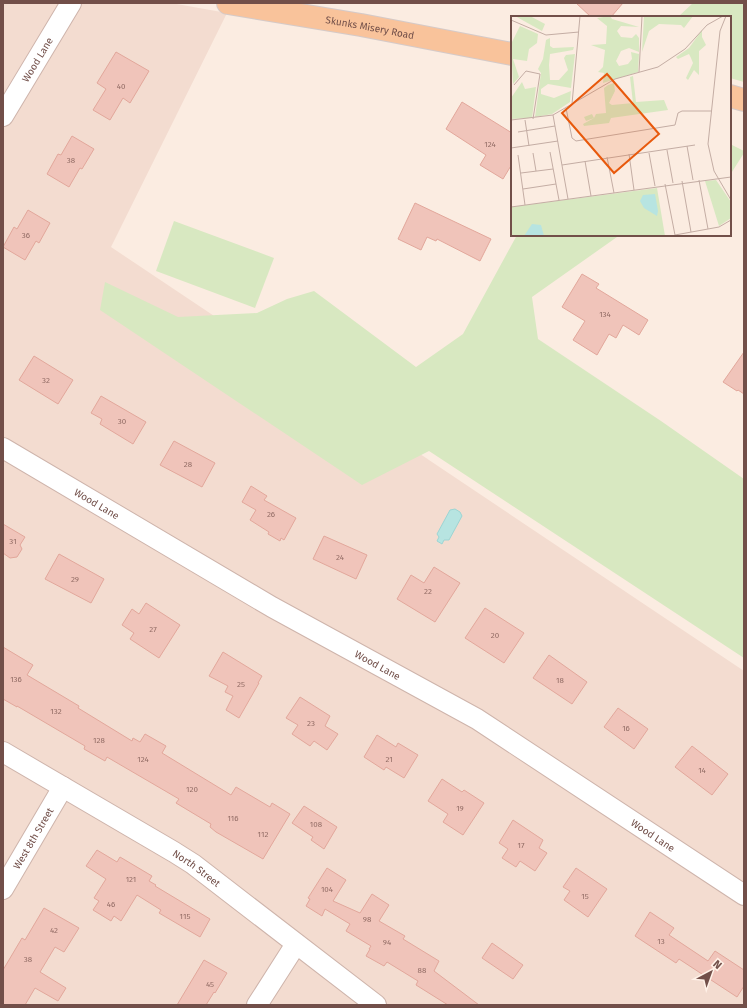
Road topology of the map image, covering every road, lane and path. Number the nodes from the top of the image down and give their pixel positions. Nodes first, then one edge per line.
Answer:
1 (71, 3) edge
2 (228, 3) edge
3 (511, 54) edge
4 (731, 96) edge
5 (744, 100) edge
6 (3, 116) edge
7 (3, 448) edge
8 (3, 752) edge
9 (63, 787) junction
10 (3, 889) edge
11 (744, 895) edge
12 (296, 944) junction
13 (257, 1005) edge
14 (376, 1005) edge

1 - 6 street, Wood Lane
2 - 3 main road, Skunks Misery Road
4 - 5 main road
7 - 11 street, Wood Lane
8 - 9 street, North Street
9 - 10 street, West 8th Street
9 - 12 street, North Street
12 - 13 street
12 - 14 street, North Street

